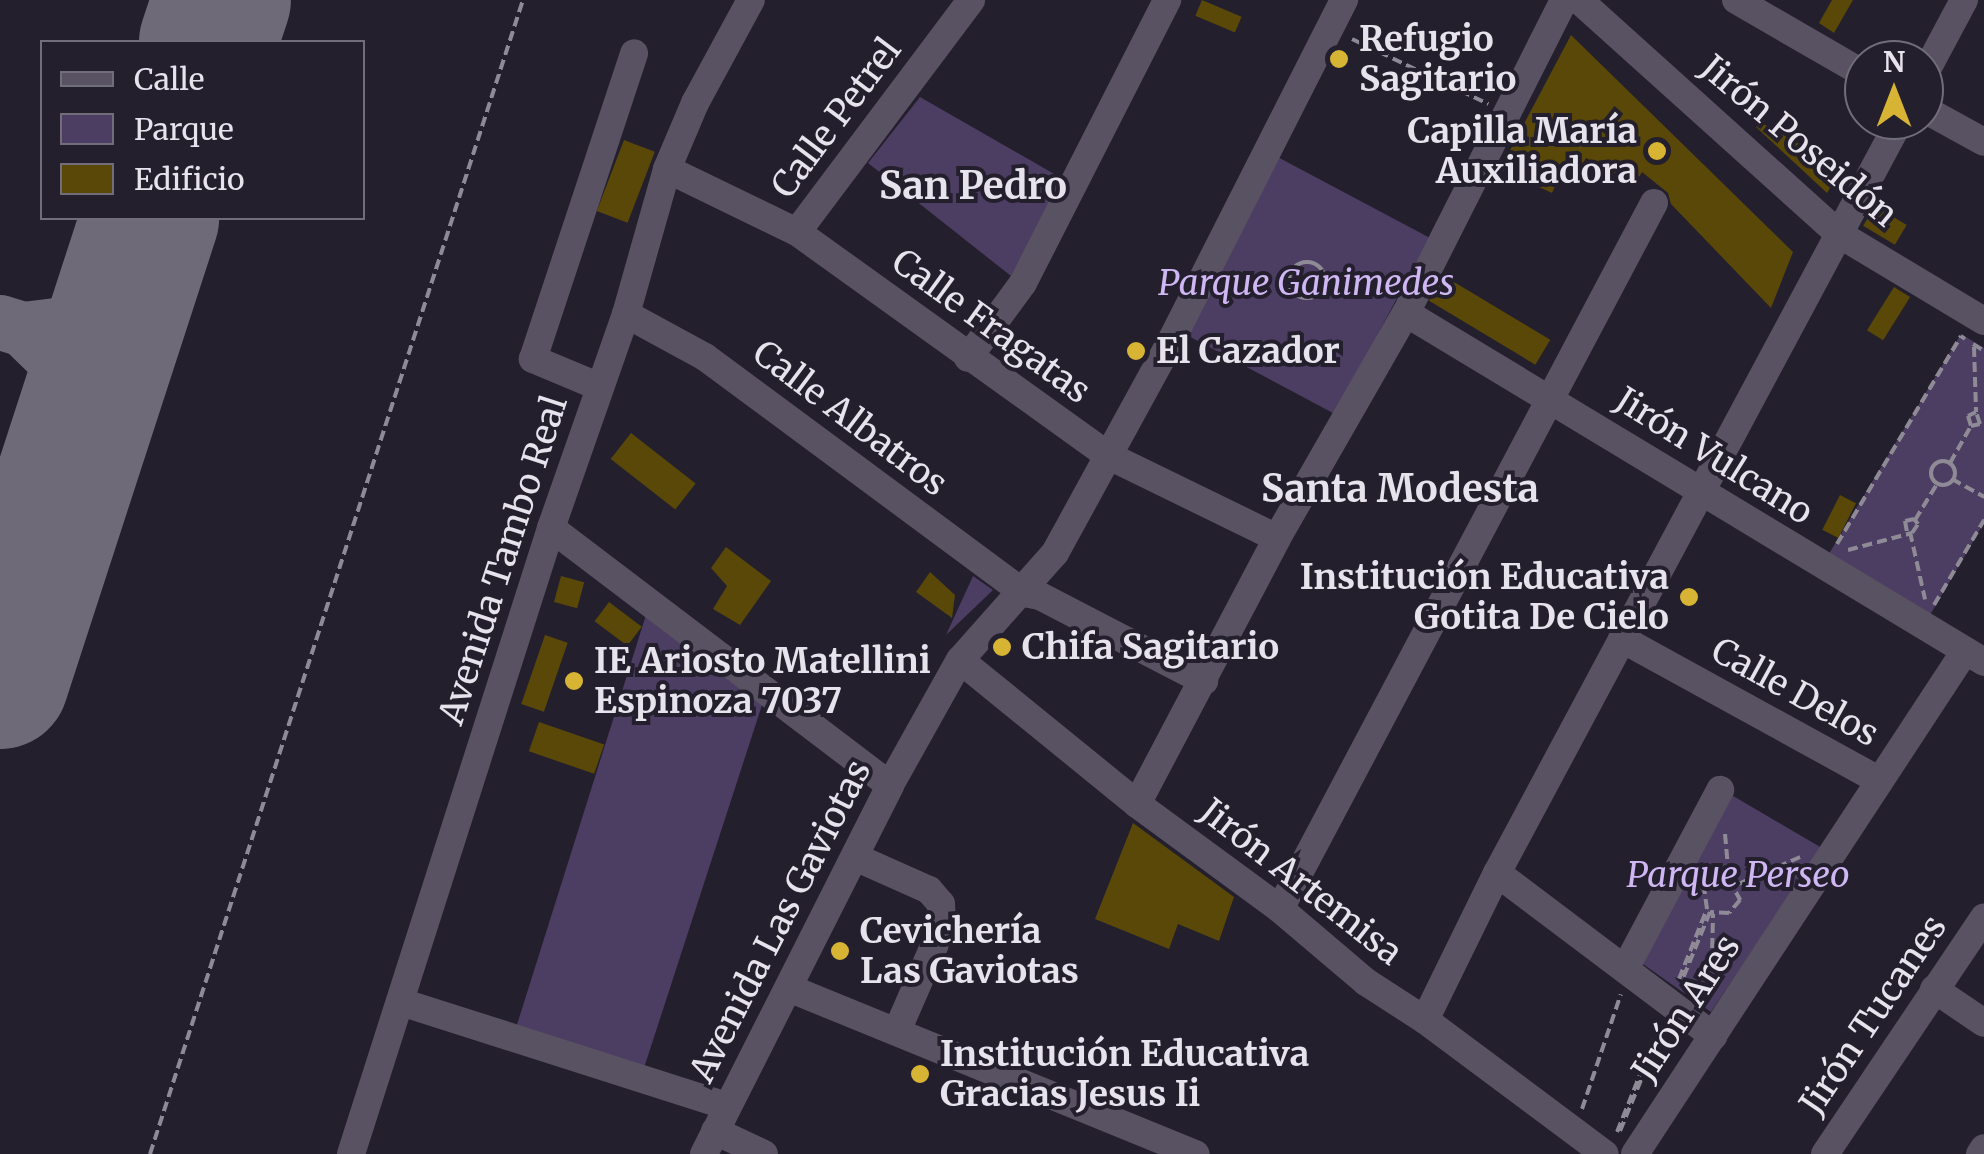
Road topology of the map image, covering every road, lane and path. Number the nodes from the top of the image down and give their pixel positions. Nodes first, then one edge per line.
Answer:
1 (524, 0) edge
2 (751, 0) edge
3 (971, 0) edge
4 (1167, 0) edge
5 (1344, 0) edge
6 (1564, 0) edge
7 (1579, 0) edge
8 (1736, 0) edge
9 (1964, 0) edge
10 (1330, 28) junction
11 (1942, 40) edge
12 (634, 54) dead end
13 (1844, 62) edge
14 (1507, 113) junction
15 (1944, 119) edge
16 (1889, 140) edge
17 (1984, 142) edge
18 (667, 168) junction
19 (1654, 203) dead end
20 (798, 232) junction
21 (1839, 234) junction
22 (1298, 296) joint
23 (1406, 313) junction
24 (626, 314) junction
25 (1979, 333) edge
26 (1984, 350) edge
27 (968, 358) junction
28 (600, 386) junction
29 (1549, 397) junction
30 (1980, 413) edge
31 (1971, 426) junction
32 (1108, 455) junction
33 (1950, 463) junction
34 (1952, 479) junction
35 (1937, 484) junction
36 (1700, 493) junction
37 (1984, 497) edge
38 (1915, 520) junction
39 (1984, 520) edge
40 (551, 528) junction
41 (1908, 532) junction
42 (1277, 538) junction
43 (1847, 550) dead end
44 (1830, 556) dead end
45 (1024, 593) junction
46 (1622, 639) junction
47 (1974, 657) edge
48 (960, 660) junction
49 (1204, 681) junction
50 (1880, 781) junction
51 (890, 785) junction
52 (1720, 790) dead end
53 (1137, 804) junction
54 (1805, 854) dead end
55 (855, 857) junction
56 (1497, 873) junction
57 (1736, 884) dead end
58 (1280, 909) junction
59 (1707, 909) dead end
60 (1714, 914) dead end
61 (1984, 917) edge
62 (1623, 980) junction
63 (791, 989) junction
64 (1934, 989) junction
65 (1672, 996) dead end
66 (401, 1002) junction
67 (1664, 1014) dead end
68 (1425, 1020) junction
69 (1712, 1022) junction
70 (1984, 1023) edge
71 (897, 1032) junction
72 (1578, 1118) dead end
73 (716, 1130) edge
74 (1151, 1146) edge
75 (1618, 1148) edge
76 (150, 1154) edge
77 (352, 1154) edge
78 (764, 1154) edge
79 (1196, 1154) edge
80 (1825, 1154) edge

1 - 76 path
2 - 18 street, Avenida Tambo Real
3 - 20 street, Calle Petrel
4 - 27 street
5 - 10 street, Avenida Las Gaviotas
6 - 14 street
7 - 21 street, Jirón Poseidón
8 - 13 street
9 - 11 street
10 - 14 path
10 - 32 street, Avenida Las Gaviotas
12 - 28 street
14 - 23 street
15 - 17 street
16 - 21 street
18 - 20 street, Calle Fragatas
18 - 24 street, Avenida Tambo Real
19 - 29 street
20 - 27 street, Calle Fragatas
21 - 25 street, Jirón Poseidón
21 - 36 street
22 - 22 path
23 - 29 street, Jirón Vulcano
23 - 42 street
24 - 28 street, Avenida Tambo Real
24 - 45 street, Calle Albatros
25 - 26 path
25 - 30 path
25 - 44 path
27 - 32 street, Calle Fragatas
28 - 40 street, Avenida Tambo Real
29 - 36 street, Jirón Vulcano
29 - 58 street
30 - 31 path
30 - 31 path
31 - 33 path
32 - 42 street, Calle Fragatas
32 - 45 street, Avenida Las Gaviotas
33 - 34 path
33 - 35 path
34 - 35 path
34 - 37 path
35 - 38 path
36 - 46 street
36 - 47 street, Jirón Vulcano
38 - 41 path
38 - 41 path
39 - 41 path
40 - 51 street
40 - 66 street, Avenida Tambo Real
41 - 43 path
42 - 49 street
45 - 48 street, Avenida Las Gaviotas
45 - 49 street, Calle Albatros
46 - 50 street, Calle Delos
46 - 56 street
47 - 50 street, Jirón Ares
48 - 51 street, Avenida Las Gaviotas
48 - 53 street, Jirón Artemisa
49 - 53 street
50 - 69 street, Jirón Ares
51 - 55 street, Avenida Las Gaviotas
52 - 62 street
53 - 58 street, Jirón Artemisa
54 - 57 path
55 - 63 street, Avenida Las Gaviotas
55 - 71 street
56 - 62 street
56 - 68 street
58 - 68 street, Jirón Artemisa
59 - 65 path
60 - 69 path
61 - 64 street, Jirón Tucanes
62 - 69 street
62 - 72 path
63 - 71 street
63 - 73 street, Avenida Las Gaviotas
64 - 70 street
64 - 80 street, Jirón Tucanes
66 - 73 street
66 - 77 street, Avenida Tambo Real
67 - 75 path
68 - 75 street, Jirón Artemisa
69 - 75 street, Jirón Ares
71 - 74 street
73 - 78 street
74 - 79 street

